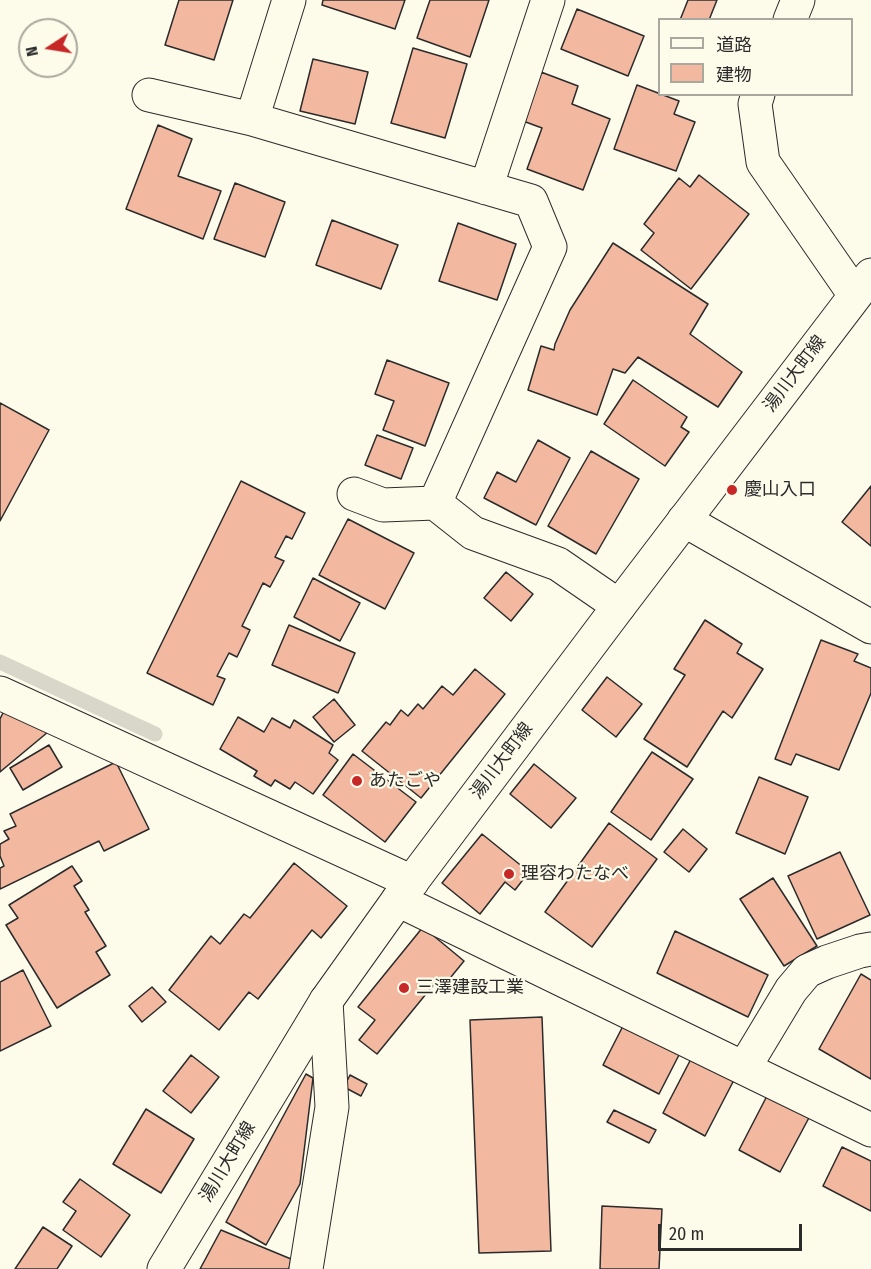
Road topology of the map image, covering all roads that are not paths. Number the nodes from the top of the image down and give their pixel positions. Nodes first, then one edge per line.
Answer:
1 (289, 0) edge
2 (548, 0) edge
3 (798, 0) edge
4 (791, 18) edge
5 (149, 95) dead end
6 (757, 96) edge
7 (252, 119) junction
8 (486, 188) junction
9 (863, 285) edge
10 (354, 494) dead end
11 (435, 503) junction
12 (684, 520) junction
13 (619, 606) junction
14 (871, 627) edge
15 (0, 693) edge
16 (405, 891) junction
17 (871, 949) edge
18 (326, 1001) junction
19 (744, 1068) junction
20 (871, 1130) edge
21 (164, 1269) edge
22 (306, 1269) edge

1 - 7 street
2 - 8 street
3 - 4 street
5 - 7 street
6 - 9 street
7 - 8 street
8 - 11 street
9 - 12 street, 湯川大町線
10 - 11 street
11 - 13 street
12 - 13 street, 湯川大町線
12 - 14 street
13 - 16 street, 湯川大町線
15 - 16 street
16 - 18 street, 湯川大町線
16 - 19 street
17 - 19 street
18 - 21 street, 湯川大町線
18 - 22 street
19 - 20 street

